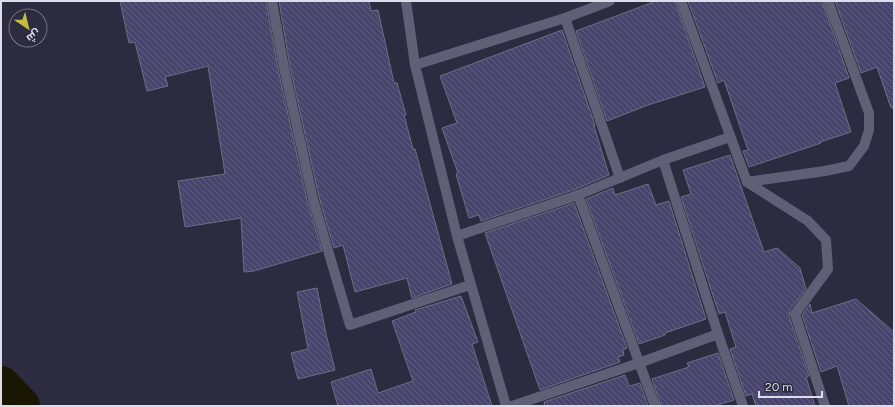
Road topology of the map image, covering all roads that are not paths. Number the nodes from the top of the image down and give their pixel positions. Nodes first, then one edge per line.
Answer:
1 (272, 1) edge
2 (406, 1) edge
3 (681, 1) edge
4 (828, 1) edge
5 (606, 2) edge
6 (565, 18) junction
7 (415, 65) junction
8 (730, 137) junction
9 (663, 160) junction
10 (620, 178) junction
11 (747, 182) junction
12 (578, 195) junction
13 (456, 236) junction
14 (470, 285) junction
15 (718, 334) junction
16 (639, 363) junction
17 (531, 403) edge
18 (506, 406) edge
19 (512, 406) edge
20 (655, 406) edge
21 (743, 406) edge
22 (825, 406) edge

1 - 14 street
2 - 7 street
3 - 8 street
4 - 11 street
5 - 6 street
6 - 7 street
6 - 10 street
7 - 13 street
8 - 9 street
8 - 11 street
9 - 10 street
9 - 15 street
10 - 12 street
11 - 22 street
12 - 13 street
12 - 16 street
13 - 14 street
14 - 18 street
15 - 16 street
15 - 21 street
16 - 17 street
16 - 20 street
17 - 19 street

